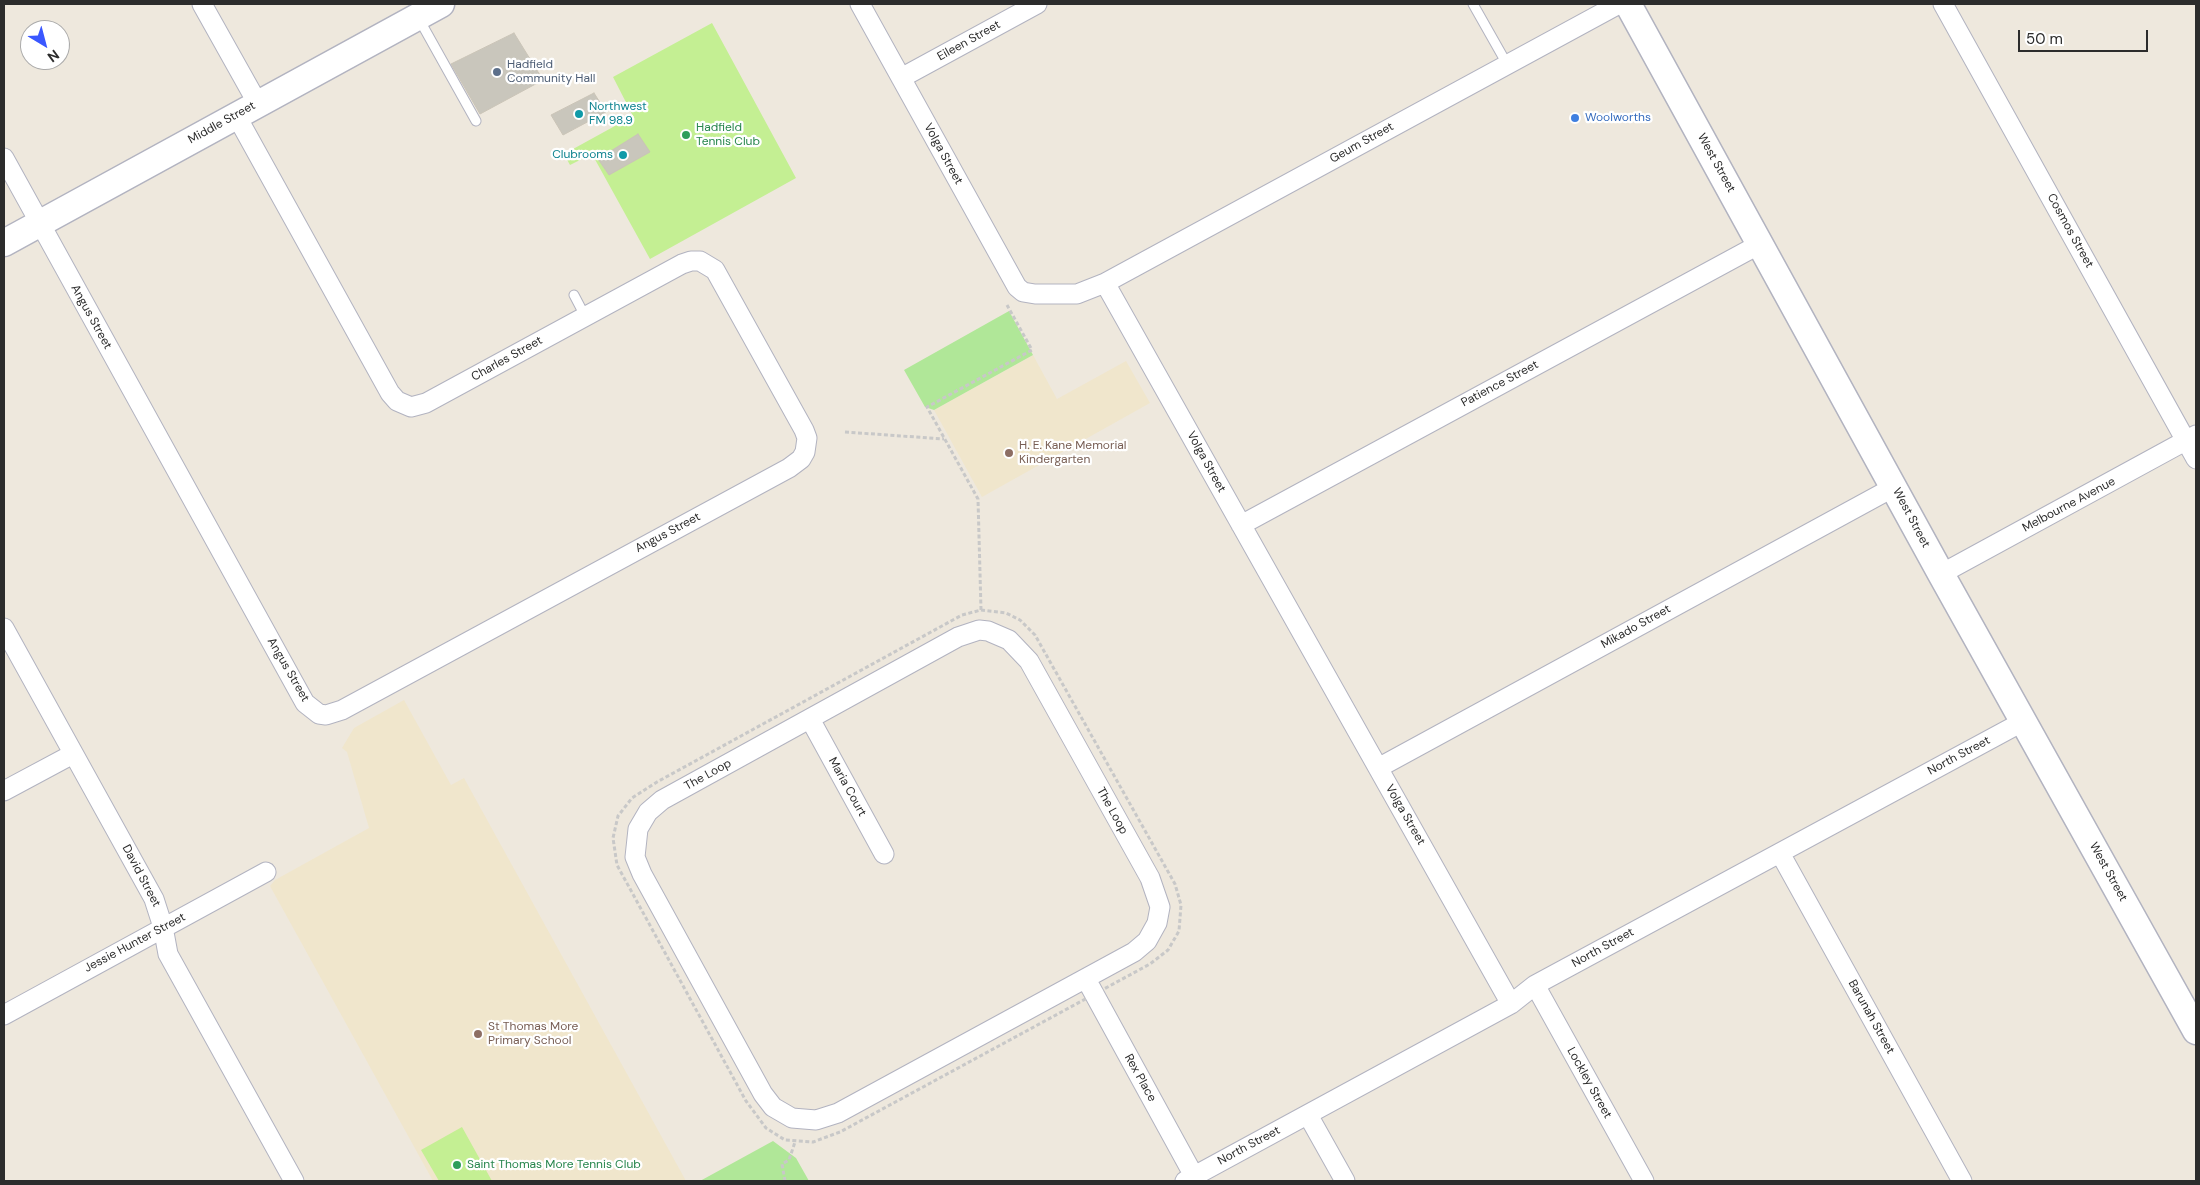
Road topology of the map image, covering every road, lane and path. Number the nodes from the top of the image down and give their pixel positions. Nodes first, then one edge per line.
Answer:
1 (202, 4) edge
2 (441, 4) edge
3 (860, 4) edge
4 (1038, 4) edge
5 (1473, 4) edge
6 (1619, 4) edge
7 (1628, 4) edge
8 (1943, 4) edge
9 (418, 16) junction
10 (1507, 64) junction
11 (901, 78) junction
12 (247, 110) junction
13 (476, 121) dead end
14 (4, 158) edge
15 (39, 223) junction
16 (4, 242) edge
17 (1760, 244) junction
18 (1105, 283) junction
19 (574, 295) dead end
20 (1007, 305) dead end
21 (585, 316) junction
22 (845, 432) dead end
23 (2191, 438) edge
24 (945, 440) junction
25 (801, 459) joint
26 (2196, 459) edge
27 (1894, 487) junction
28 (1241, 525) junction
29 (1941, 574) junction
30 (981, 610) junction
31 (4, 628) edge
32 (810, 719) junction
33 (2024, 721) junction
34 (73, 754) junction
35 (1378, 768) junction
36 (4, 791) edge
37 (1780, 853) junction
38 (884, 854) dead end
39 (266, 872) dead end
40 (164, 927) junction
41 (1535, 986) junction
42 (1090, 987) junction
43 (1511, 1004) junction
44 (4, 1015) edge
45 (2196, 1031) edge
46 (1308, 1115) junction
47 (795, 1142) junction
48 (1189, 1179) edge
49 (294, 1181) edge
50 (785, 1181) edge
51 (1345, 1181) edge
52 (1644, 1181) edge
53 (1962, 1181) edge

1 - 12 street, Charles Street
2 - 9 street, Middle Street
3 - 11 street, Volga Street
4 - 11 street, Eileen Street
5 - 10 lane
6 - 10 street, Geum Street
7 - 17 street, West Street
8 - 23 street, Cosmos Street
9 - 12 street, Middle Street
9 - 13 lane
10 - 18 street, Geum Street
11 - 18 street, Volga Street
12 - 15 street, Middle Street
12 - 21 street, Charles Street
14 - 15 street, Angus Street
15 - 16 street, Middle Street
15 - 25 street, Angus Street
17 - 27 street, West Street
17 - 28 street, Patience Street
18 - 28 street, Volga Street
19 - 21 lane
20 - 24 path
21 - 25 street, Charles Street
22 - 24 path
23 - 26 street, Cosmos Street
23 - 29 street, Melbourne Avenue
24 - 30 path
27 - 29 street, West Street
27 - 35 street, Mikado Street
28 - 35 street, Volga Street
29 - 33 street, West Street
30 - 42 path
30 - 47 path
31 - 34 street, David Street
32 - 38 street, Maria Court
32 - 42 street, The Loop
32 - 42 street, The Loop
33 - 37 street, North Street
33 - 45 street, West Street
34 - 36 street
34 - 40 street, David Street
35 - 43 street, Volga Street
37 - 41 street, North Street
37 - 53 street, Barunah Street
39 - 40 street, Jessie Hunter Street
40 - 44 street, Jessie Hunter Street
40 - 49 street, David Street
41 - 43 street, North Street
41 - 52 street, Lockley Street
42 - 47 path
42 - 48 street, Rex Place
43 - 46 street, North Street
46 - 48 street, North Street
46 - 51 street
47 - 50 path

